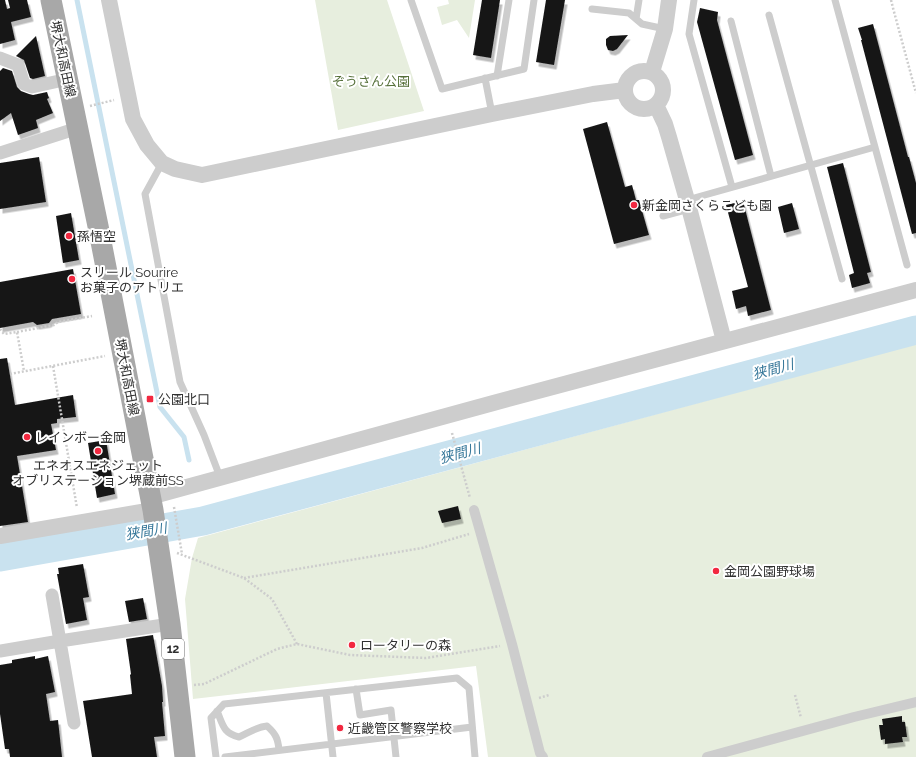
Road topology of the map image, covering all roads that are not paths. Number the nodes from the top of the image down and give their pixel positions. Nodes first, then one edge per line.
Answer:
1 (51, 0) edge
2 (109, 0) edge
3 (411, 0) edge
4 (509, 0) edge
5 (534, 0) edge
6 (639, 0) edge
7 (669, 0) edge
8 (694, 0) edge
9 (835, 0) edge
10 (592, 9) dead end
11 (769, 15) dead end
12 (636, 19) junction
13 (731, 21) dead end
14 (665, 29) junction
15 (0, 58) edge
16 (652, 72) junction
17 (498, 76) junction
18 (485, 78) junction
19 (68, 79) junction
20 (625, 90) junction
21 (656, 105) junction
22 (492, 114) junction
23 (78, 128) junction
24 (875, 147) junction
25 (0, 154) edge
26 (162, 163) junction
27 (810, 165) junction
28 (771, 176) junction
29 (732, 187) junction
30 (688, 205) junction
31 (663, 216) dead end
32 (907, 265) dead end
33 (842, 279) dead end
34 (916, 290) edge
35 (724, 341) junction
36 (220, 477) junction
37 (152, 509) junction
38 (474, 510) road end
39 (0, 536) edge
40 (52, 595) dead end
41 (170, 624) junction
42 (60, 641) junction
43 (0, 651) edge
44 (356, 689) junction
45 (326, 693) junction
46 (916, 702) edge
47 (217, 712) junction
48 (74, 723) dead end
49 (472, 727) junction
50 (394, 736) junction
51 (332, 744) junction
52 (279, 750) junction
53 (185, 757) edge
54 (216, 757) edge
55 (225, 757) edge
56 (333, 757) edge
57 (396, 757) edge
58 (475, 757) edge
59 (542, 757) edge
60 (707, 757) edge

1 - 19 main road, 堺大和高田線 / 12
2 - 26 street
3 - 18 lane
4 - 17 lane
5 - 17 lane
6 - 12 lane
7 - 14 street
8 - 29 lane
9 - 24 lane
10 - 12 lane
11 - 27 lane
12 - 14 lane
13 - 28 lane
14 - 16 street
15 - 19 street
16 - 20 street
16 - 21 street
17 - 18 lane
18 - 22 lane
19 - 23 main road, 堺大和高田線 / 12
20 - 21 street
20 - 22 street
21 - 30 street
22 - 26 street
23 - 25 street
23 - 37 main road, 堺大和高田線 / 12
24 - 27 lane
24 - 32 lane
26 - 36 lane
27 - 28 lane
27 - 33 lane
28 - 29 lane
29 - 30 lane
30 - 31 lane
30 - 35 street
34 - 35 street
35 - 36 street
36 - 37 street
37 - 39 street
37 - 41 main road, 堺大和高田線 / 12
38 - 59 street
40 - 42 street
41 - 42 street
41 - 53 main road, 堺大和高田線 / 12
42 - 43 street
42 - 48 street
44 - 45 lane
44 - 49 lane
44 - 50 lane
45 - 47 lane
45 - 51 lane
46 - 60 street
47 - 52 lane
47 - 54 lane
49 - 50 lane
49 - 58 lane
50 - 51 lane
50 - 57 lane
51 - 52 lane
51 - 56 lane
52 - 55 lane

